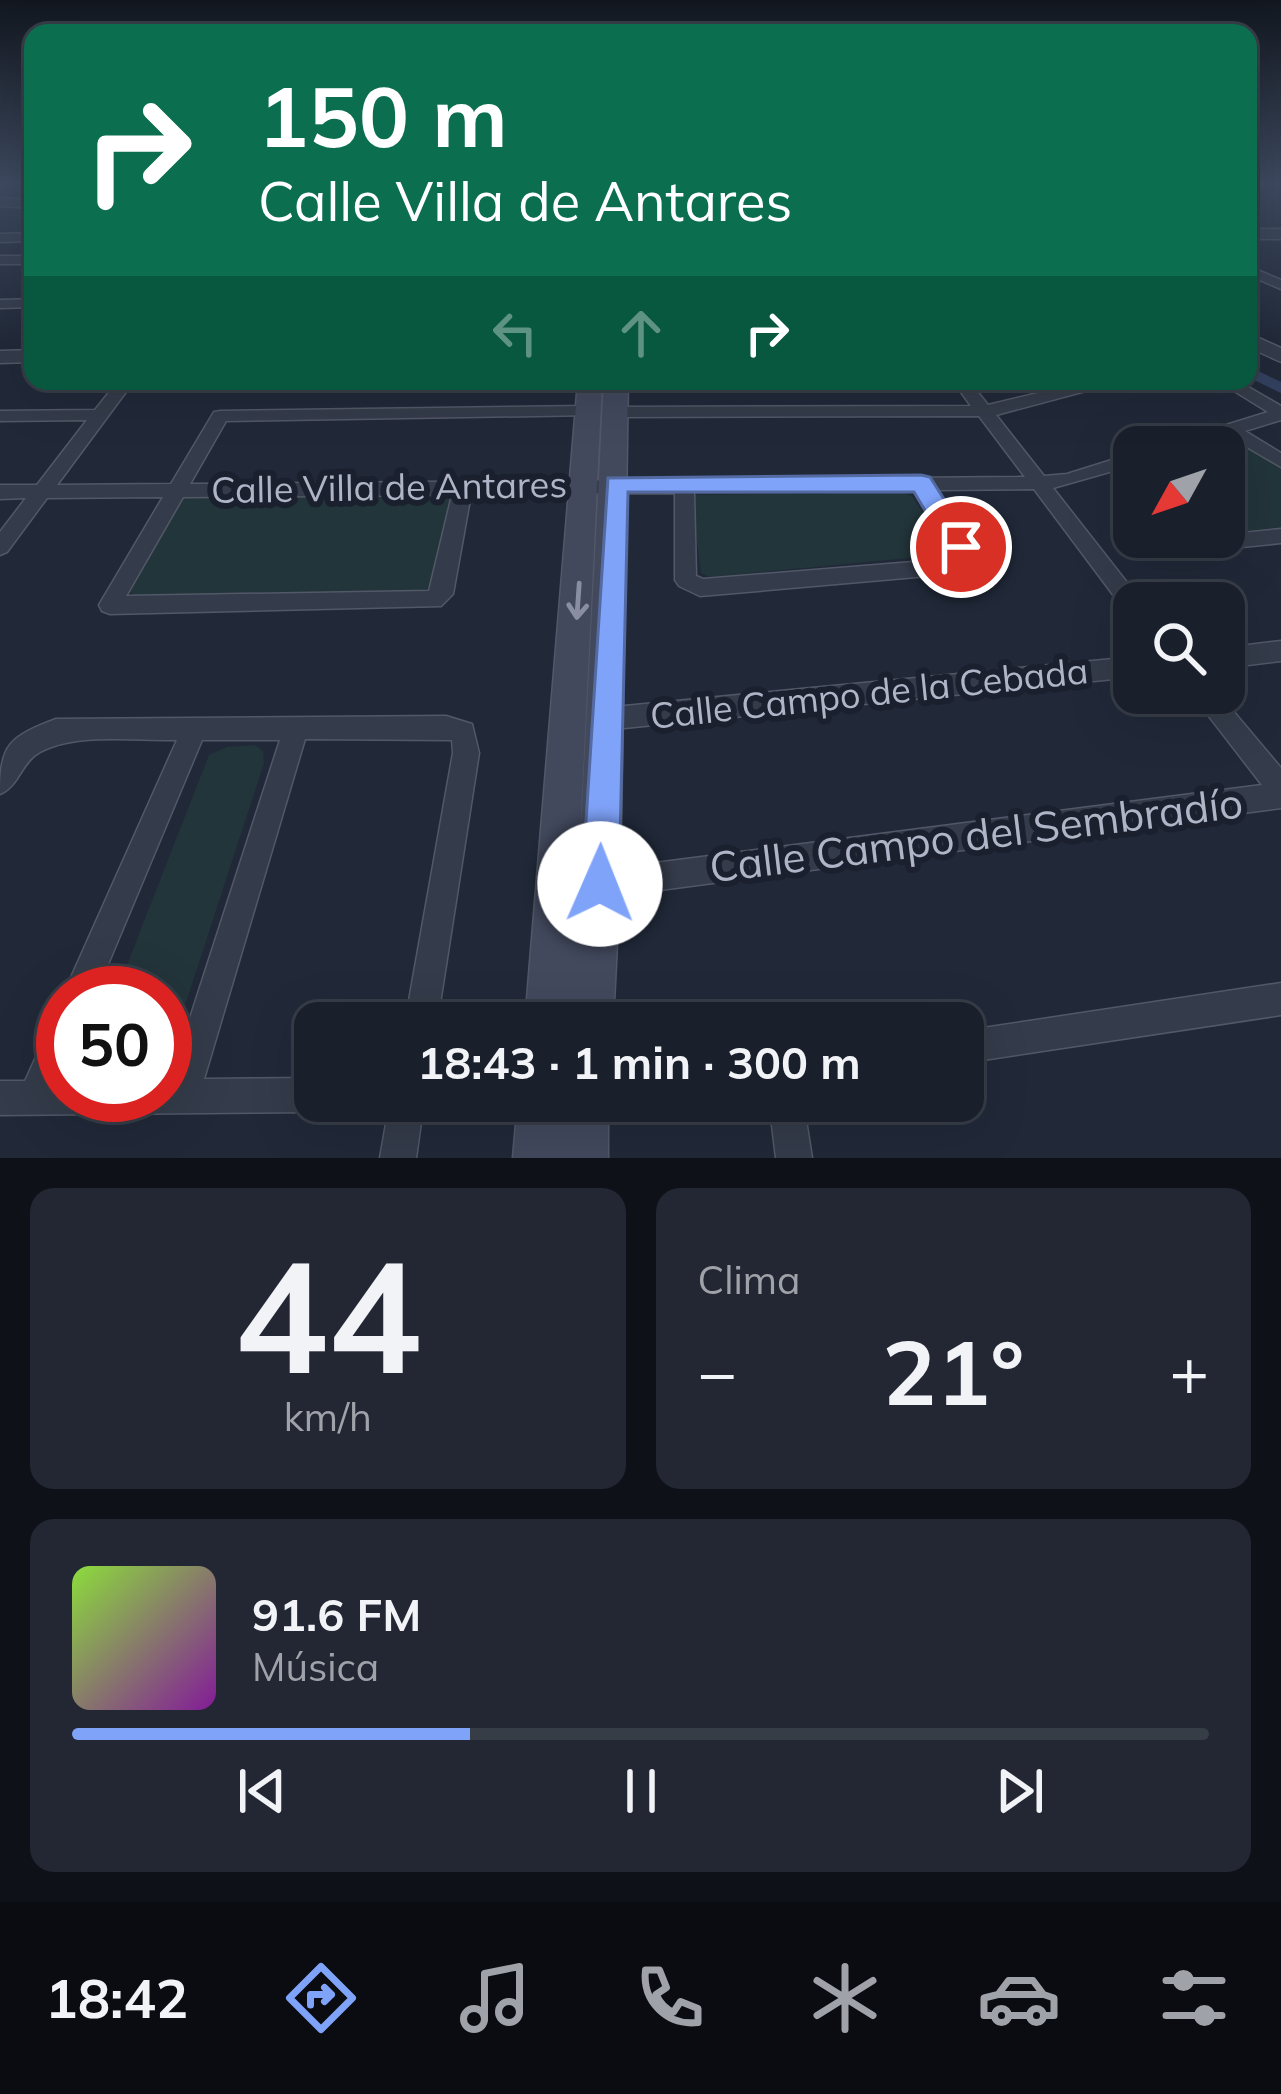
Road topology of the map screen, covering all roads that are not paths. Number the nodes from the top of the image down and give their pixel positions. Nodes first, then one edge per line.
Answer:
1 (119, 390) edge
2 (589, 390) edge
3 (616, 390) edge
4 (967, 390) edge
5 (1073, 390) edge
6 (1241, 390) edge
7 (588, 411) junction
8 (980, 411) junction
9 (616, 412) junction
10 (1281, 413) edge
11 (100, 415) junction
12 (0, 416) edge
13 (1243, 426) edge
14 (1245, 439) edge
15 (1281, 461) edge
16 (1113, 467) edge
17 (921, 483) junction
18 (1037, 483) junction
19 (600, 484) junction
20 (684, 484) junction
21 (463, 487) junction
22 (175, 490) junction
23 (43, 491) junction
24 (0, 492) edge
25 (1281, 536) edge
26 (1245, 540) edge
27 (0, 547) edge
28 (1115, 582) edge
29 (1281, 651) edge
30 (1245, 655) edge
31 (1113, 669) edge
32 (1220, 714) edge
33 (604, 718) junction
34 (295, 730) junction
35 (193, 731) junction
36 (0, 782) edge
37 (1281, 791) edge
38 (600, 884) junction
39 (92, 966) edge
40 (1281, 999) edge
41 (424, 1002) edge
42 (550, 1002) edge
43 (592, 1002) edge
44 (984, 1044) edge
45 (192, 1064) edge
46 (294, 1095) edge
47 (192, 1096) edge
48 (0, 1098) edge
49 (35, 1098) edge
50 (404, 1122) edge
51 (541, 1122) edge
52 (584, 1122) edge
53 (789, 1122) edge
54 (398, 1158) edge
55 (538, 1158) edge
56 (583, 1158) edge
57 (794, 1158) edge

1 - 11 street
2 - 7 main road
3 - 9 main road
4 - 8 street
5 - 8 street
6 - 10 street
7 - 19 main road
7 - 22 street
8 - 9 street
8 - 18 street
9 - 19 main road
10 - 13 street
11 - 12 street
11 - 23 street
14 - 15 street
16 - 18 street, Calle Villa de Antares
17 - 18 street, Calle Villa de Antares
17 - 20 street, Calle Villa de Antares
17 - 20 street
18 - 28 street
19 - 20 street, Calle Villa de Antares
19 - 21 street, Calle Villa de Antares
19 - 33 main road
19 -> 42 main road
21 - 22 street, Calle Villa de Antares
21 - 22 street
22 - 23 street, Calle Villa de Antares
23 - 24 street, Calle Villa de Antares
23 - 27 street
25 - 26 street
29 - 30 street
31 - 33 street, Calle Campo de la Cebada
32 - 37 street
33 - 38 main road
34 - 35 street
34 - 41 street
34 - 45 street
35 - 36 street
35 - 39 street
37 - 38 street, Calle Campo del Sembradío
38 - 43 main road
40 - 44 street
46 - 47 street
48 - 49 street
50 - 54 street
51 - 55 main road
52 - 56 main road
53 - 57 street

